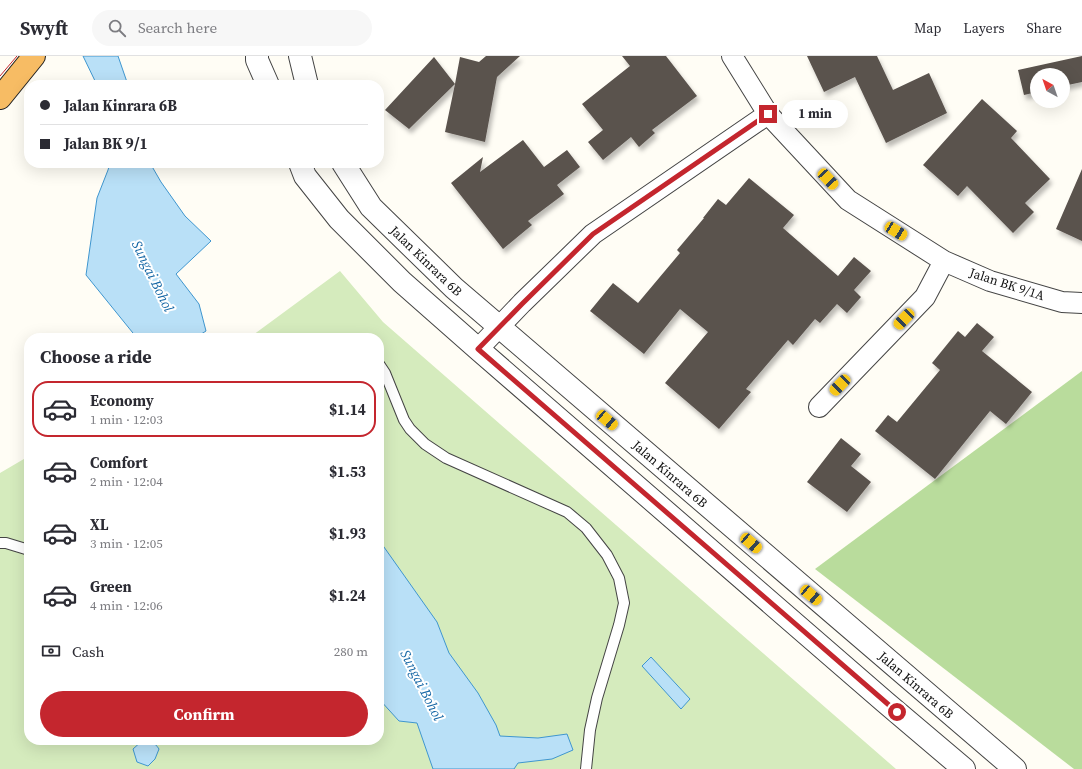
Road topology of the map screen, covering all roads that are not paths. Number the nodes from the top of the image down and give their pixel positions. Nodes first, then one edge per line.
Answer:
1 (34, 56) edge
2 (257, 56) edge
3 (300, 56) edge
4 (732, 56) edge
5 (266, 80) edge
6 (306, 80) edge
7 (0, 98) edge
8 (768, 114) junction
9 (302, 168) edge
10 (346, 168) edge
11 (944, 261) junction
12 (1082, 303) edge
13 (499, 328) junction
14 (478, 349) junction
15 (384, 372) edge
16 (819, 407) dead end
17 (0, 543) edge
18 (24, 548) edge
19 (586, 769) edge
20 (964, 769) edge
21 (1015, 769) edge

1 - 7 highway
2 - 5 street
3 - 6 street
4 - 8 street, Jalan BK 9/1A
8 - 11 street, Jalan BK 9/1A
8 - 13 street
9 - 14 street
10 - 13 street, Jalan Kinrara 6B
11 - 12 street, Jalan BK 9/1A
11 - 16 street
13 - 14 street
13 - 21 street, Jalan Kinrara 6B
14 - 20 street
15 - 19 lane
17 - 18 lane

